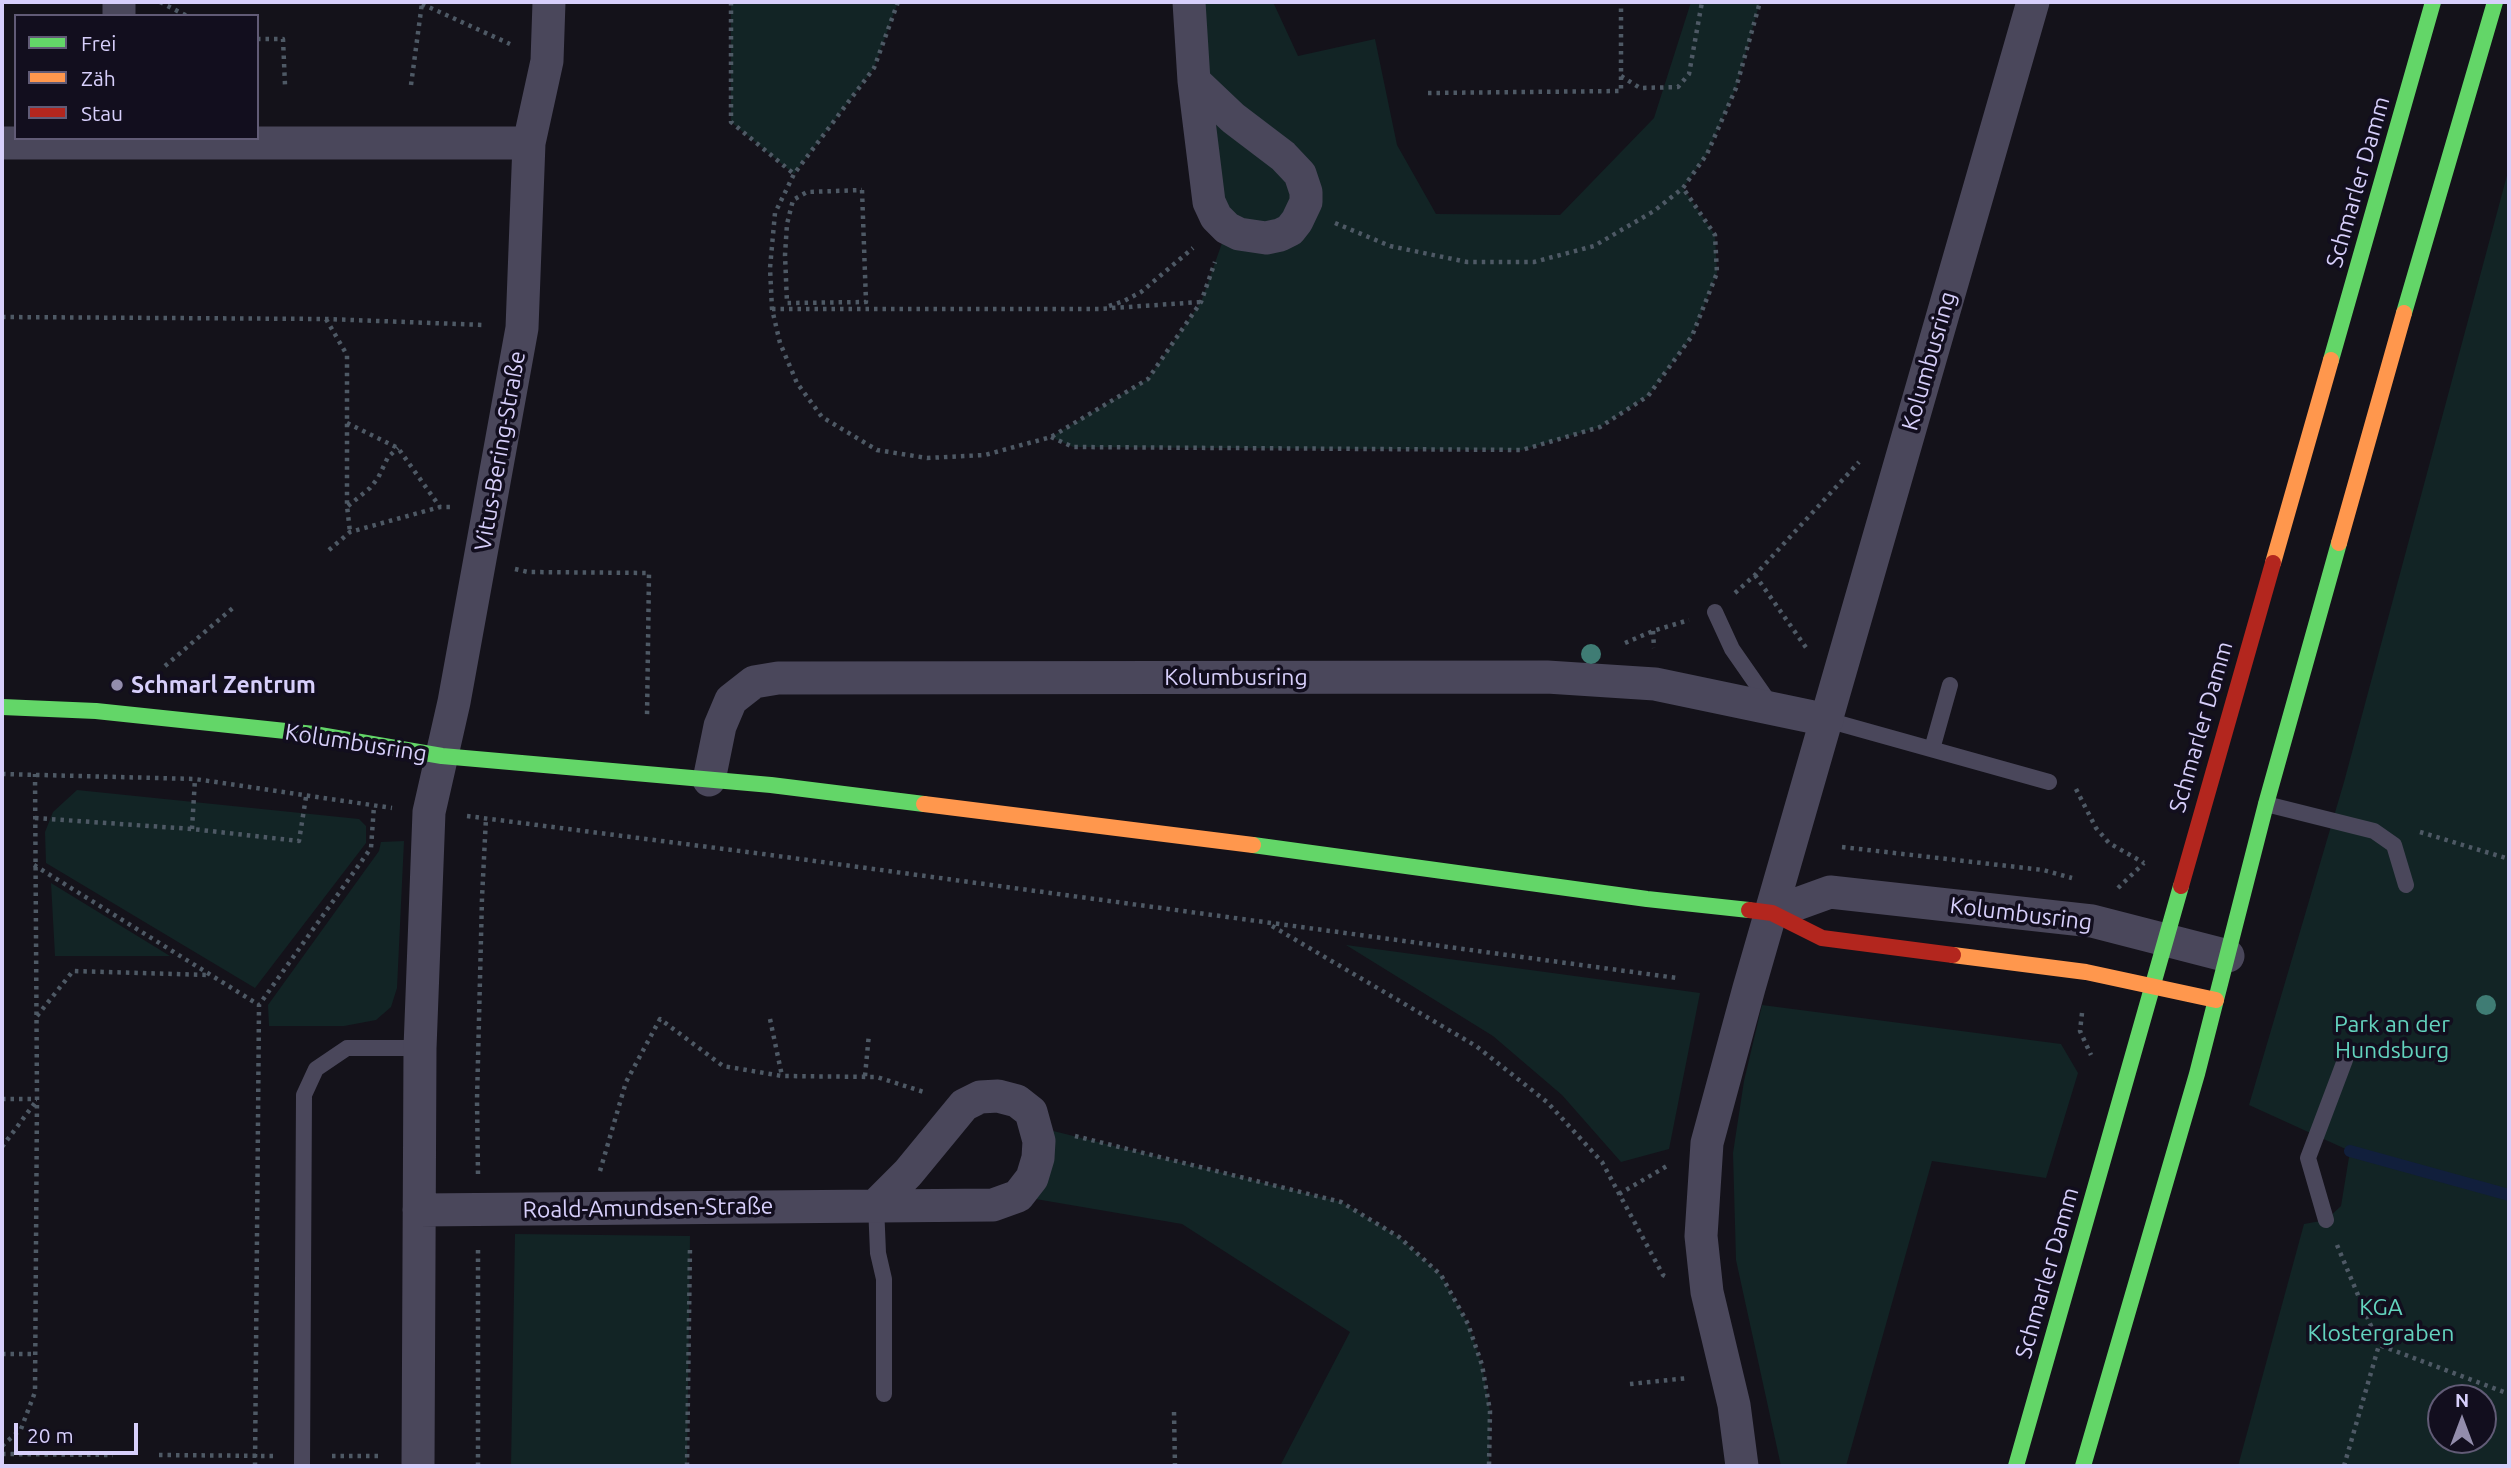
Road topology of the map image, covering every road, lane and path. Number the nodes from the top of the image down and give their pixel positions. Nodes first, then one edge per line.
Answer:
1 (160, 2) edge
2 (549, 2) edge
3 (731, 2) edge
4 (898, 2) edge
5 (1189, 2) edge
6 (1621, 2) edge
7 (1702, 2) edge
8 (1760, 2) edge
9 (2033, 2) edge
10 (2434, 2) edge
11 (2495, 2) edge
12 (422, 3) edge
13 (183, 14) edge
14 (259, 39) edge
15 (547, 61) junction
16 (1621, 76) junction
17 (1194, 81) junction
18 (285, 85) dead end
19 (411, 85) dead end
20 (1428, 93) dead end
21 (119, 141) edge
22 (529, 142) junction
23 (2, 144) edge
24 (794, 174) junction
25 (1683, 188) junction
26 (1306, 202) junction
27 (1227, 229) junction
28 (866, 302) joint
29 (1201, 302) junction
30 (772, 309) junction
31 (1099, 309) junction
32 (2, 317) edge
33 (326, 319) junction
34 (492, 325) dead end
35 (347, 423) junction
36 (1051, 437) junction
37 (397, 448) junction
38 (1861, 460) dead end
39 (347, 506) junction
40 (464, 506) dead end
41 (440, 507) junction
42 (350, 532) junction
43 (329, 550) dead end
44 (510, 568) dead end
45 (1755, 575) junction
46 (233, 607) dead end
47 (1715, 612) junction
48 (1618, 646) dead end
49 (1813, 657) dead end
50 (165, 666) dead end
51 (1950, 685) dead end
52 (2, 707) edge
53 (1773, 709) junction
54 (647, 718) dead end
55 (1827, 720) junction
56 (1932, 749) junction
57 (442, 756) junction
58 (2, 774) edge
59 (35, 774) junction
60 (195, 779) junction
61 (709, 780) junction
62 (2049, 782) dead end
63 (2074, 785) dead end
64 (306, 797) junction
65 (2266, 803) junction
66 (429, 813) junction
67 (35, 818) junction
68 (486, 818) junction
69 (192, 829) junction
70 (2395, 845) junction
71 (1842, 847) dead end
72 (2509, 859) edge
73 (2144, 863) dead end
74 (34, 865) junction
75 (2083, 881) dead end
76 (2406, 885) dead end
77 (1772, 913) junction
78 (1270, 925) junction
79 (2166, 940) junction
80 (2228, 956) junction
81 (211, 975) junction
82 (1677, 978) dead end
83 (2152, 985) junction
84 (2216, 1000) junction
85 (259, 1005) dead end
86 (36, 1017) junction
87 (770, 1020) dead end
88 (869, 1034) dead end
89 (420, 1048) junction
90 (2345, 1060) dead end
91 (782, 1076) junction
92 (865, 1076) junction
93 (37, 1099) junction
94 (2, 1100) edge
95 (964, 1105) junction
96 (1037, 1127) junction
97 (1707, 1143) junction
98 (2, 1147) edge
99 (1619, 1194) junction
100 (876, 1205) junction
101 (692, 1207) junction
102 (590, 1209) junction
103 (419, 1210) junction
104 (479, 1211) junction
105 (2326, 1220) joint
106 (1707, 1292) junction
107 (2379, 1345) junction
108 (2, 1354) edge
109 (35, 1354) junction
110 (1726, 1373) junction
111 (1630, 1384) dead end
112 (884, 1394) dead end
113 (2509, 1394) edge
114 (1174, 1412) dead end
115 (2, 1446) edge
116 (2, 1454) edge
117 (113, 1455) dead end
118 (302, 1466) edge
119 (418, 1466) edge
120 (478, 1466) edge
121 (687, 1466) edge
122 (1175, 1466) edge
123 (1489, 1466) edge
124 (1742, 1466) edge
125 (2015, 1466) edge
126 (2083, 1466) edge
127 (2344, 1466) edge

1 - 13 path
2 - 15 street, Vitus-Bering-Straße
3 - 24 path
4 - 24 path
5 - 17 street
6 - 16 path
7 - 16 path
8 - 25 path
9 - 55 street, Kolumbusring
10 - 79 street, Schmarler Damm
11 - 65 street
12 - 15 path
12 - 19 path
14 - 18 path
15 - 22 street, Vitus-Bering-Straße
16 - 20 path
17 - 26 street
17 - 27 street
21 - 22 street
21 - 23 street
22 - 57 street, Vitus-Bering-Straße
24 - 30 path
25 - 26 path
25 - 36 path
26 - 27 street
27 - 29 path
27 - 31 path
28 - 28 path
29 - 31 path
29 - 36 path
30 - 31 path
30 - 36 path
32 - 33 path
33 - 34 path
33 - 35 path
35 - 37 path
35 - 39 path
37 - 39 path
37 - 41 path
38 - 45 path
39 - 42 path
40 - 41 path
41 - 42 path
42 - 43 path
44 - 54 path
45 - 47 path
45 - 49 path
46 - 50 path
47 - 48 path
47 - 53 lane
51 - 56 lane
52 - 57 street, Kolumbusring
53 - 55 street, Kolumbusring
53 - 61 street, Kolumbusring
55 - 56 lane
55 - 77 street, Kolumbusring
56 - 62 lane
57 - 61 street, Kolumbusring
57 - 66 street
58 - 59 path
59 - 60 path
59 - 67 path
60 - 64 path
60 - 69 path
61 - 77 street, Kolumbusring
63 - 73 path
64 - 66 path
64 - 69 path
65 - 70 lane
65 - 80 street
66 - 68 path
66 - 89 street
67 - 69 path
67 - 74 path
68 - 78 path
68 - 104 path
70 - 72 path
70 - 76 lane
71 - 75 path
74 - 81 path
74 - 86 path
77 - 79 street, Kolumbusring
77 - 83 street, Kolumbusring
77 - 97 street
78 - 82 path
78 - 99 path
79 - 80 street, Kolumbusring
79 - 83 street, Schmarler Damm
80 - 84 street
81 - 85 path
81 - 86 path
83 - 84 street, Kolumbusring
83 - 125 street, Schmarler Damm
84 - 126 street
86 - 93 path
87 - 91 path
88 - 92 path
89 - 103 street
89 - 118 lane
90 - 105 lane
91 - 92 path
91 - 102 path
92 - 95 path
93 - 94 path
93 - 98 path
93 - 109 path
95 - 96 street
95 - 100 street
96 - 100 street, Roald-Amundsen-Straße
96 - 123 path
97 - 99 path
97 - 106 street
99 - 106 path
100 - 101 street, Roald-Amundsen-Straße
100 - 112 lane
101 - 102 street, Roald-Amundsen-Straße
101 - 121 path
102 - 104 street, Roald-Amundsen-Straße
103 - 104 street, Roald-Amundsen-Straße
103 - 119 street
104 - 120 path
105 - 107 path
106 - 110 street
107 - 113 path
107 - 127 path
108 - 109 path
109 - 115 path
110 - 111 path
110 - 124 street
114 - 122 path
116 - 117 path

